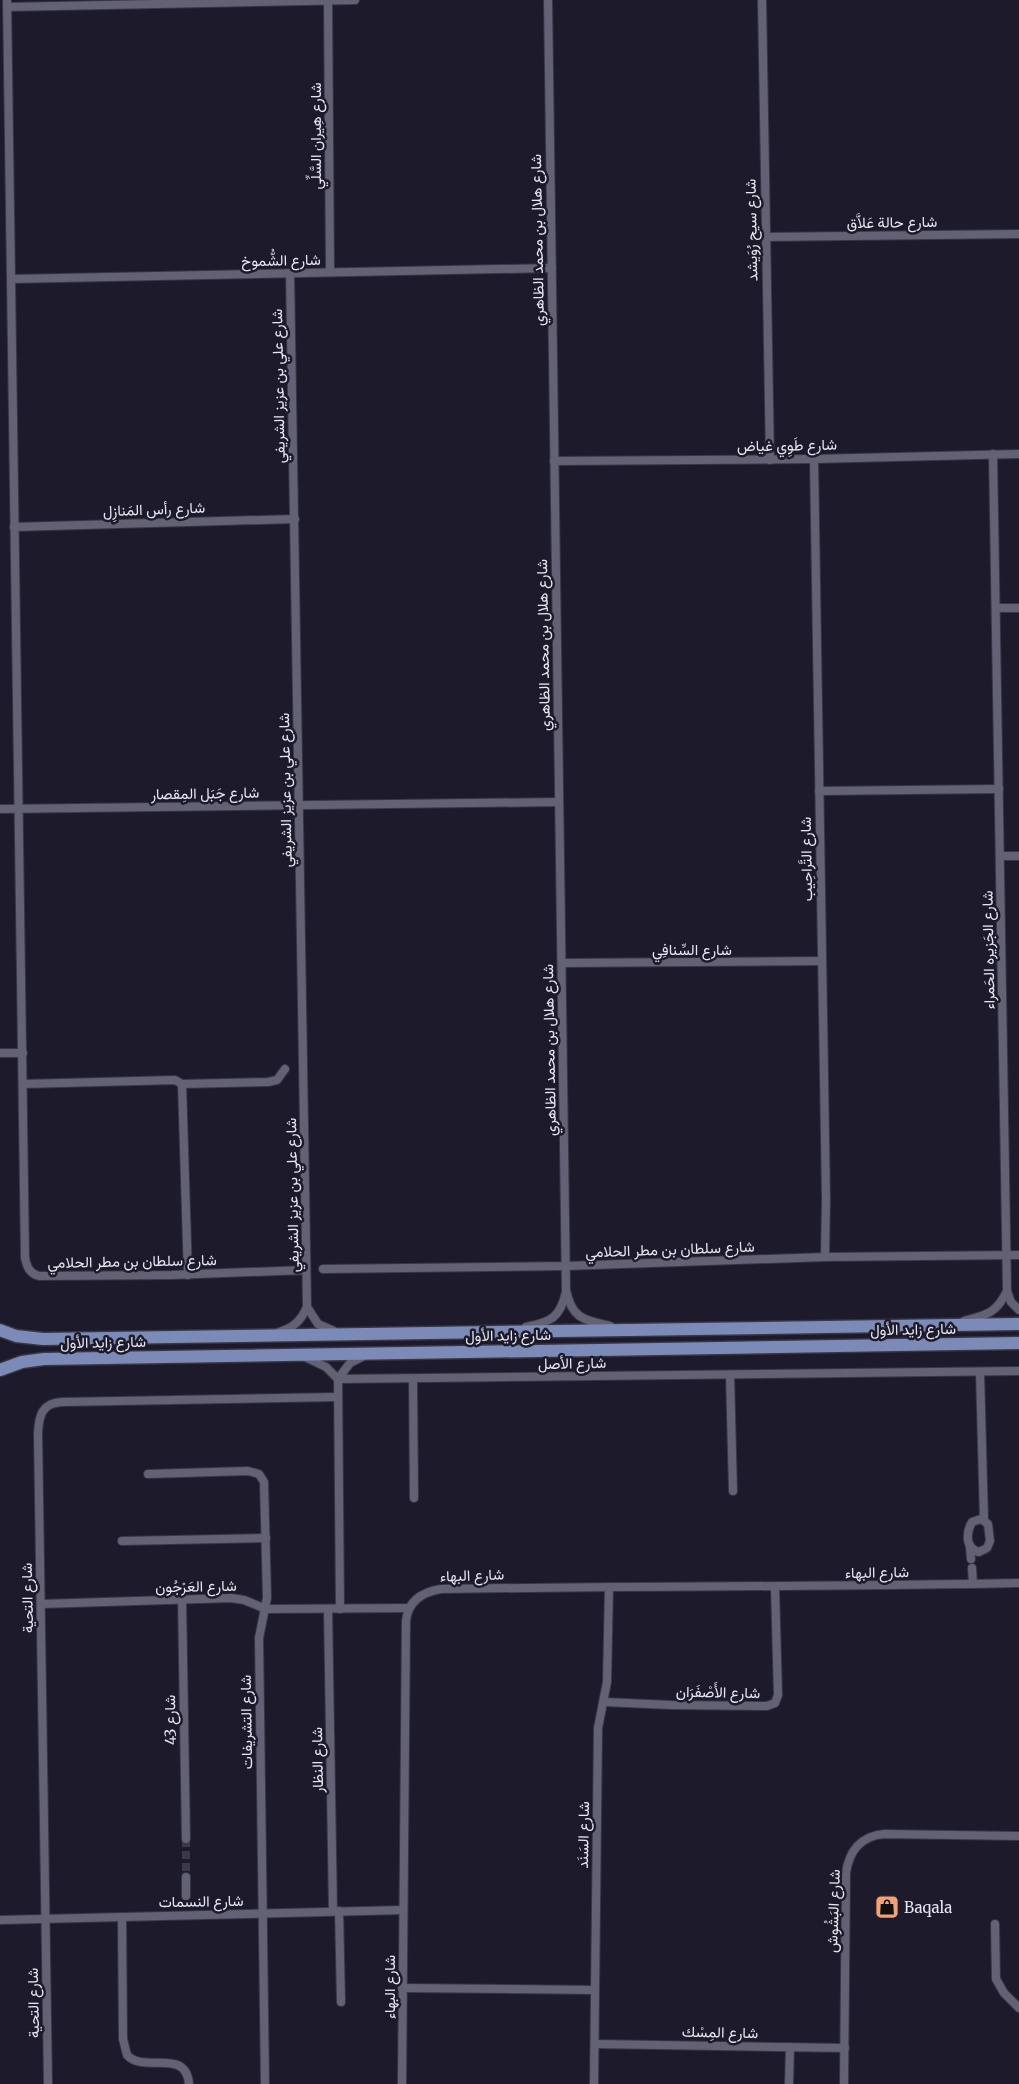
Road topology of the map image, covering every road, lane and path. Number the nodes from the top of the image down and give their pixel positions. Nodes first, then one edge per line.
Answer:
1 (271, 0) edge
2 (328, 0) edge
3 (355, 0) edge
4 (548, 0) edge
5 (762, 0) edge
6 (7, 3) edge
7 (0, 134) edge
8 (9, 134) junction
9 (1019, 234) edge
10 (765, 237) junction
11 (552, 268) junction
12 (330, 272) junction
13 (290, 273) junction
14 (11, 279) junction
15 (993, 454) junction
16 (1019, 454) edge
17 (814, 459) junction
18 (770, 460) junction
19 (554, 461) junction
20 (295, 519) junction
21 (14, 527) junction
22 (996, 608) junction
23 (1019, 608) edge
24 (999, 789) junction
25 (819, 791) junction
26 (559, 802) junction
27 (299, 805) junction
28 (19, 808) junction
29 (0, 809) edge
30 (1000, 856) junction
31 (1019, 856) edge
32 (822, 961) junction
33 (562, 963) junction
34 (0, 1053) edge
35 (22, 1053) junction
36 (285, 1069) dead end
37 (23, 1084) junction
38 (182, 1084) junction
39 (1019, 1255) edge
40 (1007, 1256) junction
41 (825, 1257) junction
42 (566, 1266) junction
43 (323, 1269) dead end
44 (306, 1270) junction
45 (188, 1275) junction
46 (566, 1290) junction
47 (1007, 1292) junction
48 (307, 1307) junction
49 (1019, 1310) edge
50 (1019, 1324) edge
51 (949, 1325) junction
52 (0, 1330) edge
53 (628, 1330) junction
54 (504, 1332) junction
55 (356, 1335) junction
56 (262, 1336) junction
57 (1019, 1343) edge
58 (368, 1354) junction
59 (297, 1355) junction
60 (0, 1370) edge
61 (1019, 1371) edge
62 (980, 1372) junction
63 (730, 1375) junction
64 (338, 1379) junction
65 (413, 1379) junction
66 (338, 1397) junction
67 (148, 1474) dead end
68 (733, 1491) dead end
69 (414, 1498) dead end
70 (984, 1520) junction
71 (266, 1538) junction
72 (122, 1541) dead end
73 (970, 1548) junction
74 (971, 1559) dead end
75 (972, 1568) dead end
76 (1019, 1583) edge
77 (973, 1584) junction
78 (610, 1586) junction
79 (775, 1587) junction
80 (182, 1599) junction
81 (41, 1604) junction
82 (408, 1608) junction
83 (328, 1609) junction
84 (340, 1609) junction
85 (266, 1610) junction
86 (604, 1702) junction
87 (1019, 1836) edge
88 (186, 1839) tunnel mouth
89 (186, 1877) tunnel mouth
90 (186, 1896) dead end
91 (403, 1910) junction
92 (336, 1911) junction
93 (263, 1914) junction
94 (122, 1917) junction
95 (45, 1919) junction
96 (0, 1920) edge
97 (996, 1924) dead end
98 (402, 1988) junction
99 (595, 1990) junction
100 (341, 2002) dead end
101 (1019, 2008) edge
102 (594, 2044) junction
103 (790, 2047) junction
104 (845, 2048) junction
105 (48, 2084) edge
106 (189, 2084) edge
107 (265, 2084) edge
108 (402, 2084) edge
109 (594, 2084) edge
110 (789, 2084) edge
111 (844, 2084) edge

1 - 2 street
1 - 6 street
2 - 3 street
2 - 12 street, شارع هِيران السَّلِّي
4 - 11 street, شارع هلال بن محمد الظاهري
5 - 10 street, شارع سيح رُوَيشد
6 - 8 street, شارع سلطان بن مطر الحلامي
7 - 8 street
8 - 14 street, شارع سلطان بن مطر الحلامي
9 - 10 street, شارع حالة عَلاَّق
10 - 18 street, شارع سيح رُوَيشد
11 - 12 street, شارع الشُّموخ
11 - 19 street, شارع هلال بن محمد الظاهري
12 - 13 street, شارع الشُّموخ
13 - 14 street, شارع الشُّموخ
13 - 20 street, شارع علي بن عزيز الشريفي
14 - 21 street, شارع سلطان بن مطر الحلامي
15 - 16 street, شارع طَوِي غياض
15 - 17 street, شارع طَوِي غياض
15 - 22 street, شارع الجَزيره الحَمراء
17 - 18 street, شارع طَوِي غياض
17 - 25 street, شارع التَّراحِيب
18 - 19 street, شارع طَوِي غياض
19 - 26 street, شارع هلال بن محمد الظاهري
20 - 21 street, شارع رأس المَنازِل
20 - 27 street, شارع علي بن عزيز الشريفي
21 - 28 street, شارع سلطان بن مطر الحلامي
22 - 23 street
22 - 24 street, شارع الجَزيره الحَمراء
24 - 25 street
24 - 30 street, شارع الجَزيره الحَمراء
25 - 32 street, شارع التَّراحِيب
26 - 27 street, شارع جَبَل المِقصار
26 - 33 street, شارع هلال بن محمد الظاهري
27 - 28 street, شارع جَبَل المِقصار
27 - 44 street, شارع علي بن عزيز الشريفي
28 - 29 street, شارع جَبَل المِقصار
28 - 35 street, شارع سلطان بن مطر الحلامي
30 - 31 street
30 - 40 street, شارع الجَزيره الحَمراء
32 - 33 street, شارع السِّنافِي
32 - 41 street, شارع التَّراحِيب
33 - 42 street, شارع هلال بن محمد الظاهري
34 - 35 street
35 - 37 street, شارع سلطان بن مطر الحلامي
36 - 38 street
37 - 38 street
37 - 45 street, شارع سلطان بن مطر الحلامي
38 - 45 street
39 - 40 street, شارع سلطان بن مطر الحلامي
40 - 41 street, شارع سلطان بن مطر الحلامي
40 - 47 street, شارع الجَزيره الحَمراء
41 - 42 street, شارع سلطان بن مطر الحلامي
42 - 43 street, شارع سلطان بن مطر الحلامي
42 - 46 street, شارع هلال بن محمد الظاهري
44 - 45 street, شارع سلطان بن مطر الحلامي
44 - 48 street, شارع علي بن عزيز الشريفي
46 - 53 street, شارع هلال بن محمد الظاهري
46 - 54 street, شارع هلال بن محمد الظاهري
47 - 49 street
47 - 51 street
48 - 55 street
48 - 56 street
50 - 51 main road, شارع زايد الأول
51 - 53 main road, شارع زايد الأول
52 - 56 main road, شارع زايد الأول
53 - 54 main road, شارع زايد الأول
54 - 55 main road, شارع زايد الأول
55 - 56 main road, شارع زايد الأول
57 - 58 main road, شارع زايد الأول
58 - 59 main road, شارع زايد الأول
58 - 64 street
59 - 60 main road, شارع زايد الأول
59 - 64 street
61 - 62 street, شارع الأصل
62 - 63 street, شارع الأصل
62 - 70 street
63 - 65 street, شارع الأصل
63 - 68 street
64 - 65 street, شارع الأصل
64 - 66 street
65 - 69 street
66 - 81 street, شارع التحية
66 - 84 street
67 - 71 street, شارع التشريفات
70 - 73 street
70 - 73 street
71 - 72 street
71 - 85 street, شارع التشريفات
73 - 74 street
75 - 77 street
76 - 77 street, شارع البهاء
77 - 79 street, شارع البهاء
78 - 79 street, شارع البهاء
78 - 82 street, شارع البهاء
78 - 86 street, شارع السَنَد
79 - 86 street, شارع الأَصْفَرَان
80 - 81 street, شارع العَرْجُون
80 - 85 street, شارع العَرْجُون
80 - 88 street, شارع 43
81 - 95 street, شارع التحية
82 - 84 street, شارع العَرْجُون
82 - 91 street, شارع البهاء
83 - 84 street, شارع العَرْجُون
83 - 85 street, شارع العَرْجُون
83 - 92 street, شارع النظار
85 - 93 street, شارع التشريفات
86 - 99 street, شارع السَنَد
87 - 104 street, شارع البَشُوش
89 - 90 street
91 - 92 street, شارع النسمات
91 - 98 street, شارع البهاء
92 - 93 street, شارع النسمات
92 - 100 street, شارع النظار
93 - 94 street, شارع النسمات
93 - 107 street, شارع التشريفات
94 - 95 street, شارع النسمات
94 - 106 street
95 - 96 street, شارع النسمات
95 - 105 street, شارع التحية
97 - 101 street
98 - 99 street
98 - 108 street, شارع البهاء
99 - 102 street, شارع السَنَد
102 - 103 street, شارع المِسْك
102 - 109 street, شارع السَنَد
103 - 104 street, شارع المِسْك
103 - 110 street
104 - 111 street, شارع البَشُوش

